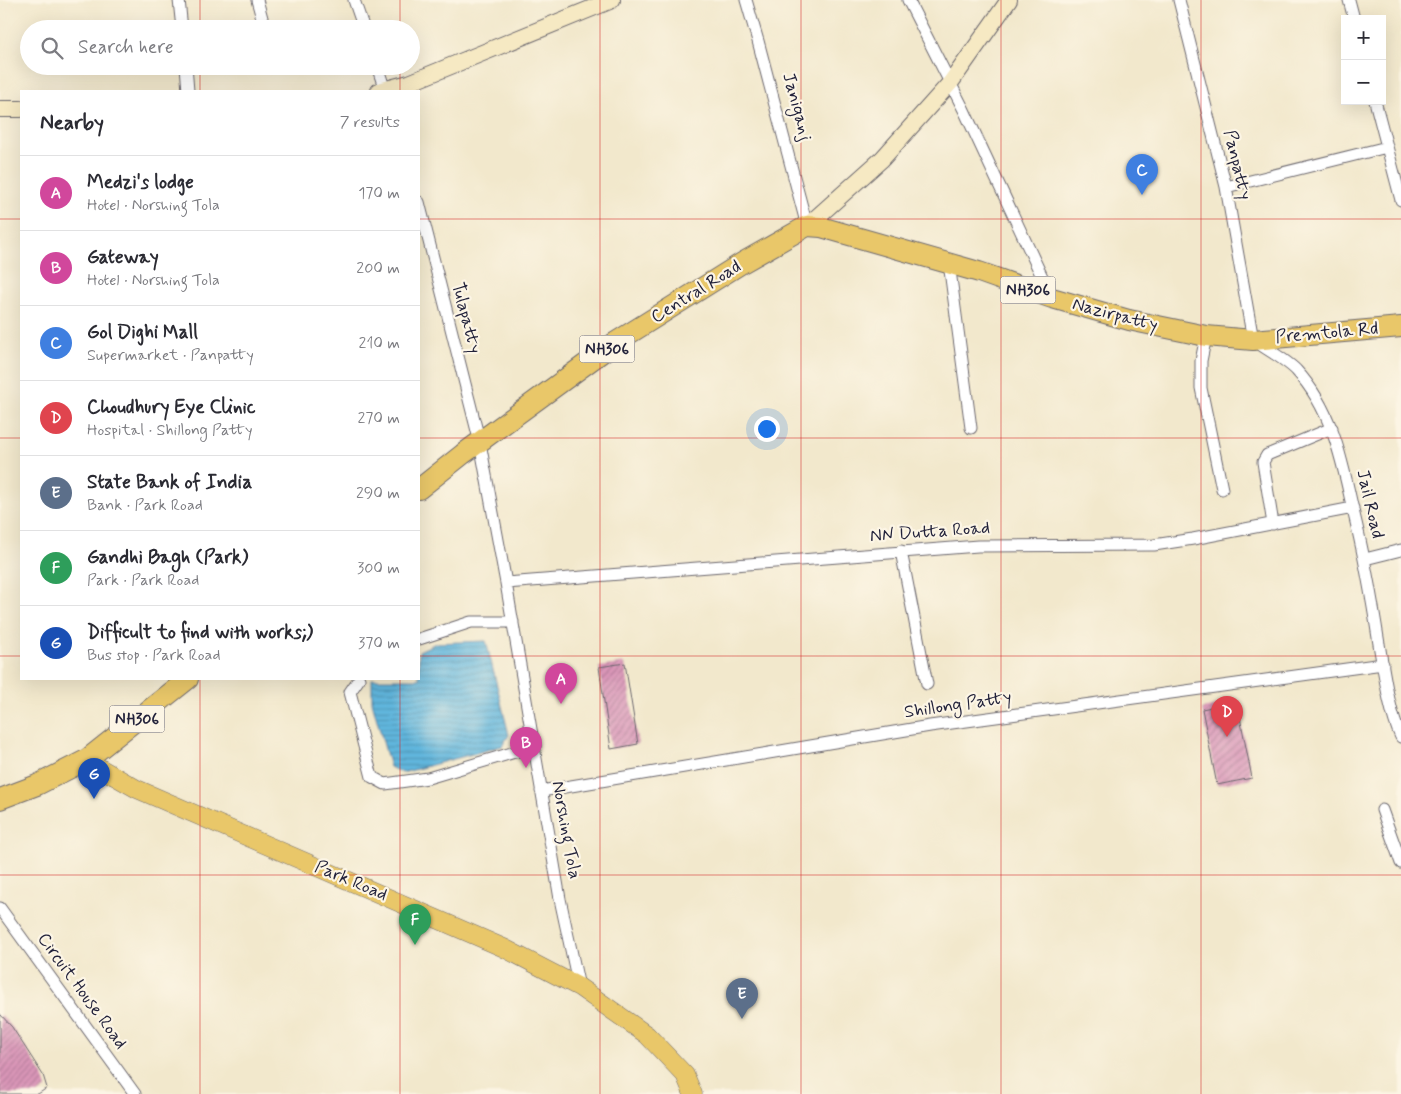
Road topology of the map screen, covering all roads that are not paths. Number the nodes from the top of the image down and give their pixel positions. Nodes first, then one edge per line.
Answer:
1 (179, 0) edge
2 (257, 0) edge
3 (354, 0) edge
4 (746, 0) edge
5 (909, 0) edge
6 (1009, 0) edge
7 (1179, 0) edge
8 (1349, 0) edge
9 (607, 1) edge
10 (1353, 15) edge
11 (181, 20) edge
12 (263, 20) edge
13 (361, 20) edge
14 (187, 75) edge
15 (380, 75) edge
16 (951, 82) junction
17 (188, 90) edge
18 (386, 90) edge
19 (1376, 105) edge
20 (20, 108) edge
21 (0, 109) edge
22 (1387, 146) junction
23 (1226, 187) junction
24 (1401, 200) edge
25 (420, 206) edge
26 (807, 226) junction
27 (949, 263) junction
28 (1052, 298) junction
29 (1401, 327) edge
30 (1206, 336) junction
31 (1252, 340) junction
32 (971, 428) dead end
33 (1332, 428) junction
34 (480, 443) junction
35 (420, 488) edge
36 (1222, 489) dead end
37 (1353, 508) junction
38 (1273, 524) junction
39 (1401, 550) edge
40 (901, 551) junction
41 (1365, 558) junction
42 (506, 582) junction
43 (513, 622) junction
44 (420, 639) edge
45 (1383, 664) junction
46 (187, 680) edge
47 (358, 680) edge
48 (927, 684) dead end
49 (1401, 737) edge
50 (535, 746) junction
51 (86, 760) junction
52 (541, 791) junction
53 (0, 799) edge
54 (1382, 810) dead end
55 (1401, 863) edge
56 (0, 908) edge
57 (579, 987) junction
58 (135, 1094) edge
59 (694, 1094) edge

1 - 11 street
2 - 12 street
3 - 13 street
4 - 26 street, Janiganj
5 - 16 street
6 - 16 street
7 - 23 street, Panpatty
8 - 10 street
9 - 18 street
14 - 17 street
15 - 18 street
16 - 26 street
16 - 28 street
19 - 22 street
20 - 21 street
22 - 23 street
22 - 24 street
23 - 31 street, Panpatty
25 - 34 street, Tulapatty
26 - 27 highway, Nazirpatty / NH306
26 - 34 highway, Central Road / NH306
27 - 28 highway, Nazirpatty / NH306
27 - 32 street
28 - 30 highway, Nazirpatty / NH306
29 - 31 highway, Premtola Rd / NH306
30 - 31 highway, Nazirpatty / NH306
30 - 36 street
31 - 33 street, Jail Road
33 - 37 street, Jail Road
33 - 38 street
34 - 35 highway, Central Road / NH306
34 - 42 street, Norshing Tola
37 - 38 street, NN Dutta Road
37 - 41 street, Jail Road
38 - 40 street, NN Dutta Road
39 - 41 street
40 - 42 street, NN Dutta Road
40 - 48 street
41 - 45 street, Jail Road
42 - 43 street, Norshing Tola
43 - 44 street
43 - 50 street, Norshing Tola
45 - 49 street, Jail Road
45 - 52 street, Shillong Patty
46 - 51 highway, NH306
47 - 50 street
50 - 52 street, Norshing Tola
51 - 53 highway, NH306
51 - 57 main road, Park Road
52 - 57 street, Norshing Tola
54 - 55 street
56 - 58 street, Circuit House Road
57 - 59 main road, Park Road

